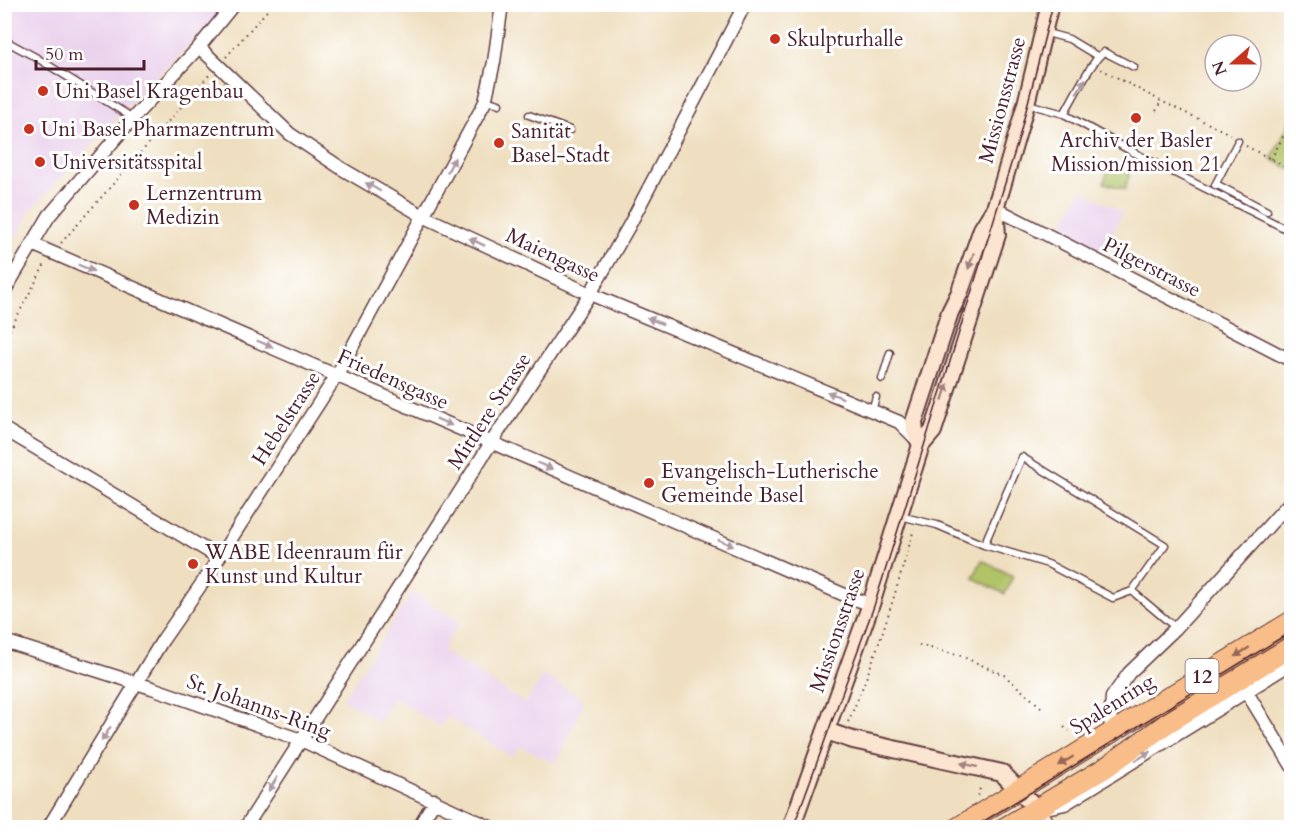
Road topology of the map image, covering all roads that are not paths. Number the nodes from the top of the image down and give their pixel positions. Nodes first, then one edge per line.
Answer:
1 (234, 4) edge
2 (502, 4) edge
3 (745, 4) edge
4 (1050, 4) edge
5 (1043, 32) junction
6 (4, 40) edge
7 (199, 47) junction
8 (1097, 56) junction
9 (1134, 67) dead end
10 (485, 100) junction
11 (500, 104) dead end
12 (1026, 104) junction
13 (1064, 114) junction
14 (529, 115) dead end
15 (133, 118) junction
16 (570, 130) dead end
17 (1238, 141) road end
18 (1216, 184) junction
19 (1212, 191) junction
20 (995, 208) junction
21 (1267, 211) dead end
22 (423, 216) junction
23 (1292, 232) edge
24 (32, 244) junction
25 (4, 292) edge
26 (590, 294) junction
27 (890, 352) dead end
28 (1292, 361) edge
29 (337, 375) junction
30 (882, 379) dead end
31 (876, 397) dead end
32 (872, 410) junction
33 (4, 429) edge
34 (492, 443) junction
35 (921, 445) junction
36 (1292, 500) edge
37 (899, 516) junction
38 (984, 545) junction
39 (218, 557) junction
40 (1132, 591) junction
41 (872, 604) junction
42 (1292, 621) edge
43 (1176, 628) junction
44 (4, 641) edge
45 (1292, 646) edge
46 (1292, 663) edge
47 (136, 685) junction
48 (1246, 692) junction
49 (826, 731) junction
50 (1112, 732) junction
51 (301, 740) junction
52 (1292, 766) edge
53 (1020, 790) junction
54 (435, 800) junction
55 (1036, 808) junction
56 (48, 828) edge
57 (245, 828) edge
58 (418, 828) edge
59 (492, 828) edge
60 (791, 828) edge
61 (957, 828) edge
62 (1004, 828) edge
63 (1048, 828) edge

1 - 7 street
2 - 10 street, Hebelstrasse
3 - 26 street, Mittlere Strasse
4 - 5 main road, Missionsstrasse
5 - 8 lane
5 - 12 main road, Missionsstrasse
6 - 15 lane
7 - 15 street
22 -> 7 street, Maiengasse
8 - 9 lane
13 -> 8 lane
10 - 11 lane
22 -> 10 street, Hebelstrasse
12 - 13 lane
12 - 20 main road, Missionsstrasse
13 - 19 lane
14 - 16 lane
15 - 24 street
17 - 18 lane
18 - 19 lane
18 - 21 lane
19 - 23 lane
20 - 28 street, Pilgerstrasse
20 - 35 main road, Missionsstrasse
26 -> 22 street, Maiengasse
22 - 29 street, Hebelstrasse
24 - 25 street
24 -> 29 street, Friedensgasse
32 -> 26 street, Maiengasse
26 - 34 street, Mittlere Strasse
27 - 30 lane
29 -> 34 street, Friedensgasse
29 - 39 street, Hebelstrasse
31 - 32 lane
32 - 35 street, Maiengasse
33 - 39 street
34 -> 41 street, Friedensgasse
34 - 51 street, Mittlere Strasse
35 - 37 main road, Missionsstrasse
36 - 43 street
37 - 38 lane
37 - 41 main road, Missionsstrasse
38 - 40 lane
38 - 40 lane
39 - 47 street, Hebelstrasse
40 - 43 lane
41 - 49 main road, Missionsstrasse
42 -> 50 main road, Spalenring / 12
43 - 50 street
44 - 47 street, St. Johanns-Ring
45 - 55 main road, 12
46 - 48 street
47 - 51 street, St. Johanns-Ring
47 -> 56 street, Hebelstrasse
48 - 52 street
55 -> 48 street
53 -> 49 main road
49 - 60 main road, Missionsstrasse
50 -> 53 main road, Spalenring / 12
51 - 54 street, St. Johanns-Ring
51 -> 57 street, Mittlere Strasse
53 - 55 main road
53 - 61 main road, Spalenring / 12
54 - 58 street
54 - 59 street, St. Johanns-Ring
55 - 62 main road, 12
55 - 63 main road

